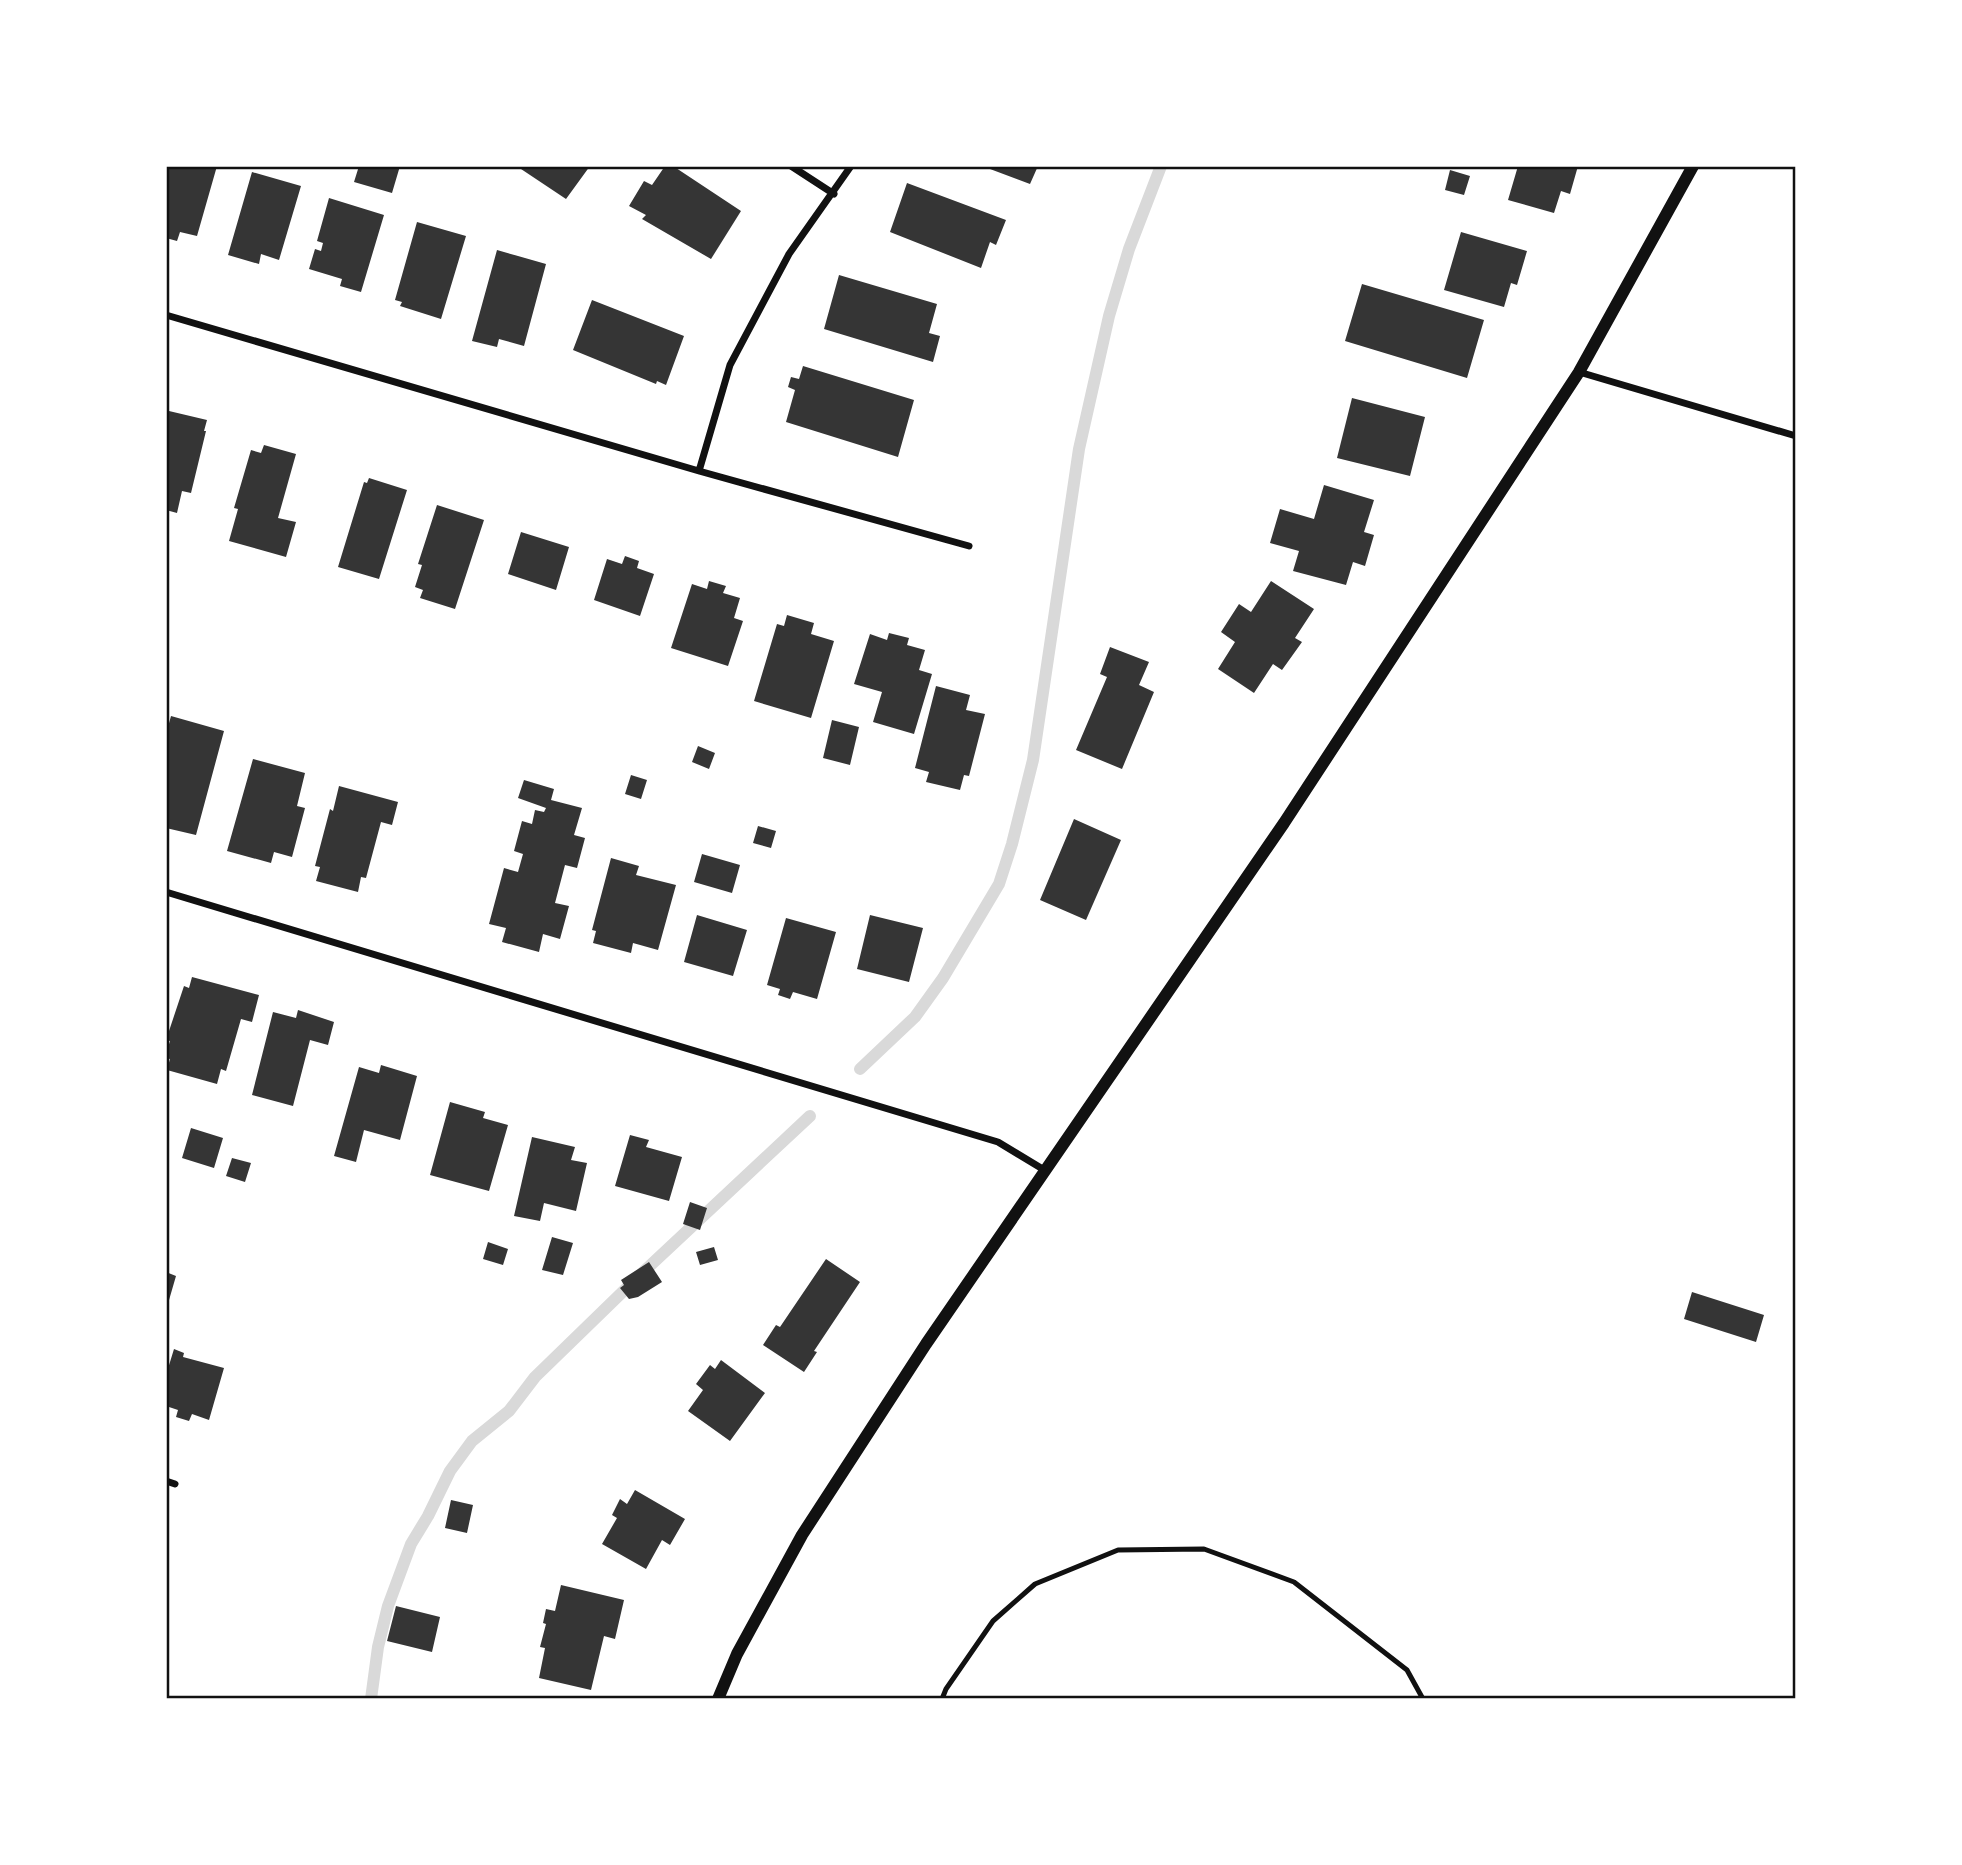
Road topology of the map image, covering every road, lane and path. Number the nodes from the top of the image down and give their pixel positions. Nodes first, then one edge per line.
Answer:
1 (791, 166) edge
2 (851, 166) edge
3 (1693, 166) edge
4 (834, 194) junction
5 (166, 315) edge
6 (1579, 372) junction
7 (1796, 436) edge
8 (699, 471) junction
9 (969, 546) dead end
10 (166, 892) edge
11 (1046, 1171) junction
12 (166, 1482) edge
13 (175, 1484) dead end
14 (718, 1699) edge
15 (942, 1699) edge
16 (1423, 1699) edge

1 - 4 street
2 - 4 street
3 - 6 street
4 - 8 street
5 - 8 street
6 - 7 street
6 - 11 street
8 - 9 street
10 - 11 street
11 - 14 street
12 - 13 street
15 - 16 lane

